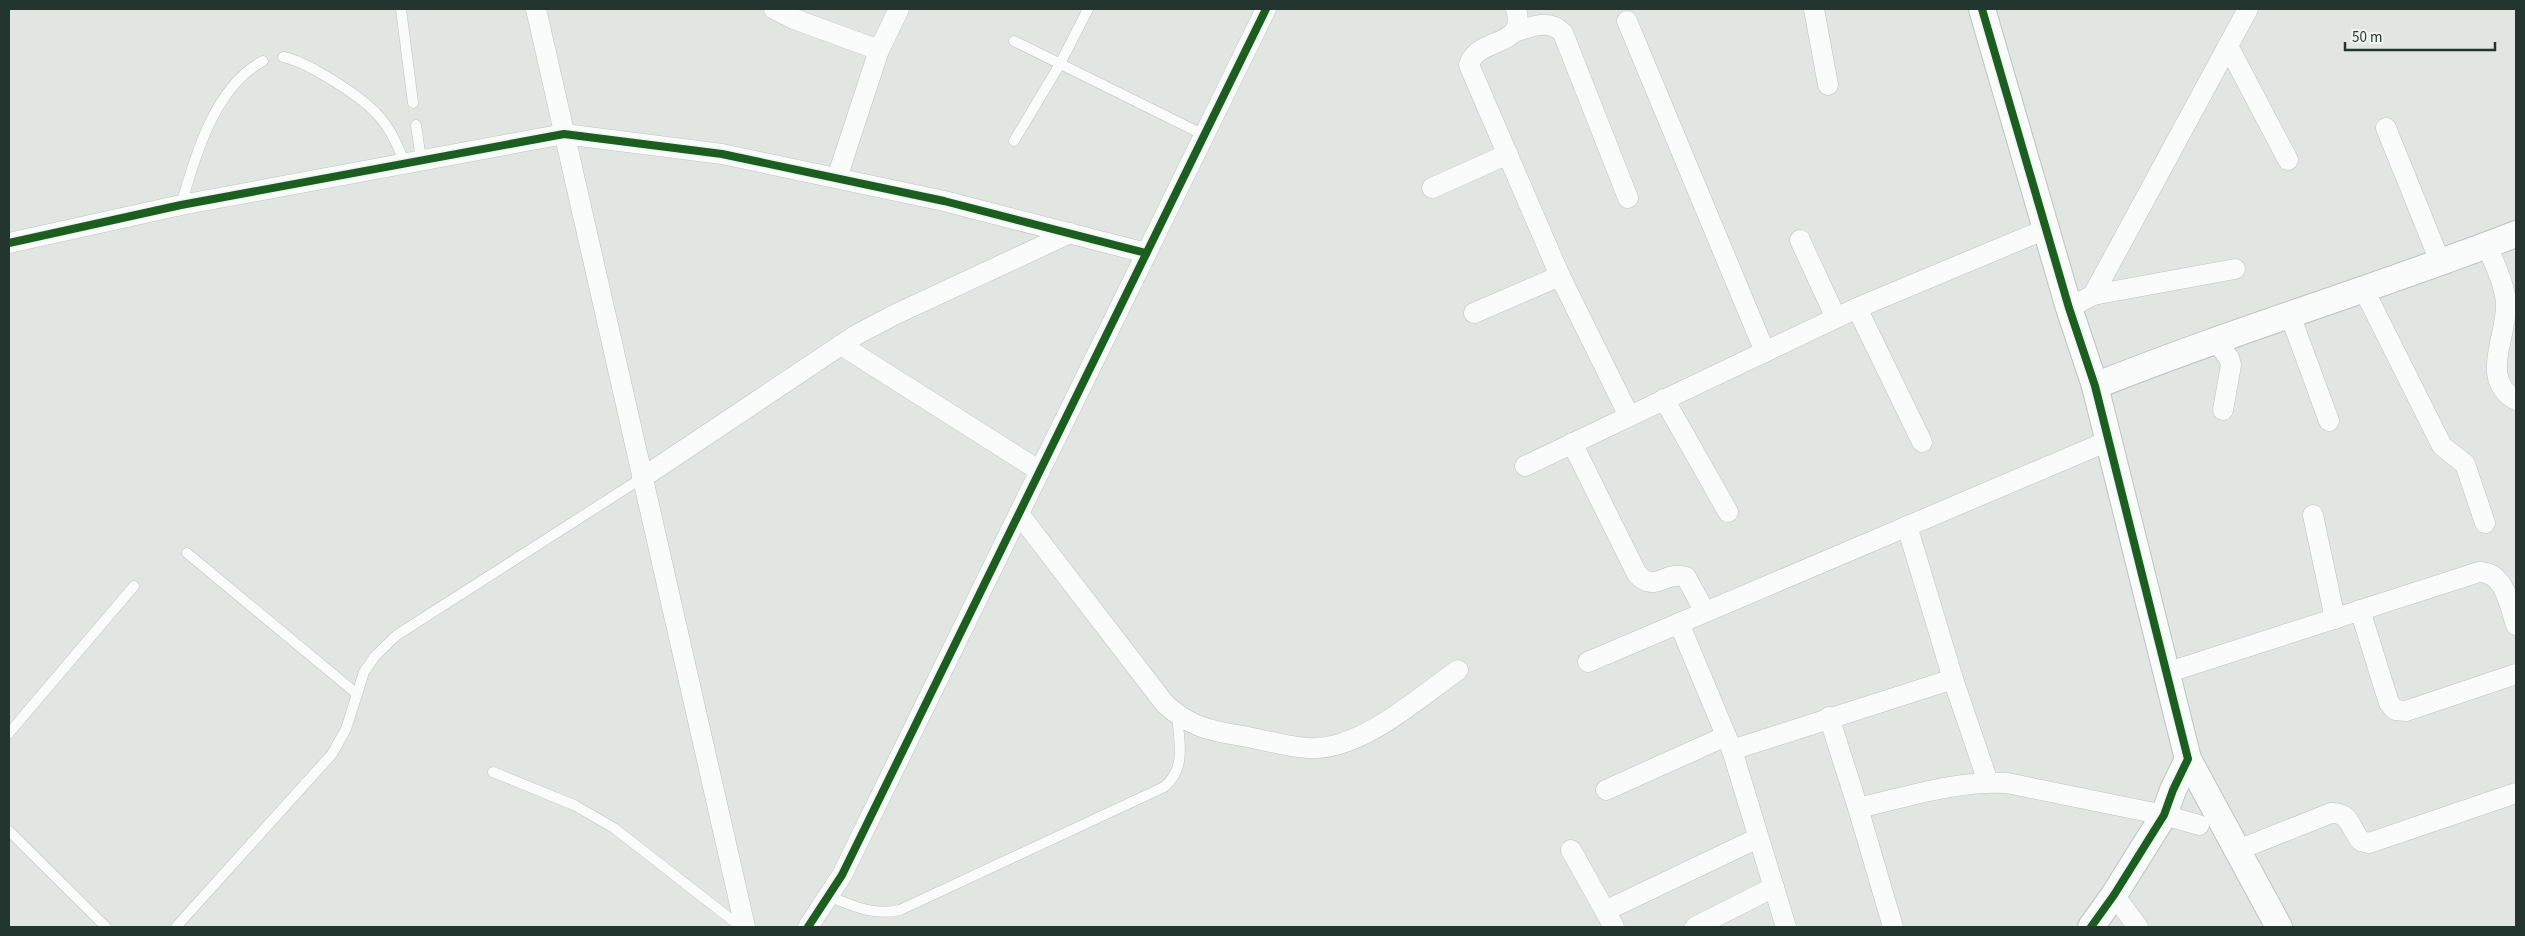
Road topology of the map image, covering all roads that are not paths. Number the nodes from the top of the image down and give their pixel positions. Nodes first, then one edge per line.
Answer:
1 (401, 9) edge
2 (536, 9) edge
3 (774, 9) edge
4 (899, 9) edge
5 (1088, 9) edge
6 (1266, 9) edge
7 (1516, 9) edge
8 (1814, 9) edge
9 (1982, 9) edge
10 (2248, 9) edge
11 (1627, 21) dead end
12 (1514, 32) junction
13 (1014, 41) dead end
14 (2228, 46) junction
15 (879, 50) junction
16 (283, 57) dead end
17 (263, 61) dead end
18 (1060, 64) junction
19 (1828, 86) dead end
20 (413, 103) dead end
21 (416, 125) dead end
22 (2386, 128) dead end
23 (564, 134) junction
24 (1204, 135) junction
25 (1014, 142) dead end
26 (1508, 154) junction
27 (2288, 160) dead end
28 (413, 162) junction
29 (836, 178) junction
30 (1432, 188) dead end
31 (1628, 198) dead end
32 (181, 205) junction
33 (2046, 229) junction
34 (1070, 233) junction
35 (2516, 234) edge
36 (1800, 240) dead end
37 (9, 243) edge
38 (2487, 245) junction
39 (1146, 253) junction
40 (2441, 264) junction
41 (2234, 269) dead end
42 (1560, 276) junction
43 (2364, 290) junction
44 (2093, 295) junction
45 (1857, 308) junction
46 (2069, 308) junction
47 (1474, 313) dead end
48 (2290, 315) junction
49 (1836, 318) junction
50 (2216, 341) junction
51 (841, 345) junction
52 (1765, 352) junction
53 (1664, 399) junction
54 (2516, 400) edge
55 (2223, 410) dead end
56 (1629, 416) junction
57 (2103, 417) junction
58 (2329, 421) dead end
59 (1922, 442) dead end
60 (1572, 443) junction
61 (1524, 466) dead end
62 (1040, 471) junction
63 (642, 478) junction
64 (1728, 512) dead end
65 (1019, 514) junction
66 (2312, 515) dead end
67 (2485, 523) dead end
68 (1907, 526) junction
69 (188, 552) dead end
70 (134, 586) dead end
71 (2360, 610) junction
72 (1705, 612) junction
73 (2335, 618) junction
74 (1679, 623) junction
75 (2516, 625) edge
76 (1588, 662) dead end
77 (1458, 670) dead end
78 (2166, 672) junction
79 (2516, 674) edge
80 (1953, 679) junction
81 (357, 694) junction
82 (1177, 714) junction
83 (1829, 717) junction
84 (9, 734) edge
85 (1729, 743) junction
86 (2188, 759) junction
87 (493, 772) dead end
88 (1988, 782) junction
89 (1606, 790) dead end
90 (2516, 793) edge
91 (1858, 808) junction
92 (2164, 815) junction
93 (2198, 825) dead end
94 (9, 831) edge
95 (1758, 838) junction
96 (1571, 850) dead end
97 (2238, 850) junction
98 (1774, 887) junction
99 (828, 896) junction
100 (2114, 896) junction
101 (1609, 919) edge
102 (106, 927) edge
103 (176, 927) edge
104 (743, 927) edge
105 (808, 927) edge
106 (1695, 927) edge
107 (1786, 927) edge
108 (1893, 927) edge
109 (2091, 927) edge
110 (2138, 927) edge
111 (2280, 927) edge

1 - 20 lane
2 - 23 street
3 - 15 street
4 - 15 street
5 - 18 lane
6 - 24 street
7 - 12 street
8 - 19 street
9 - 33 street
10 - 14 street
11 - 52 street
12 - 26 street
12 - 31 street
13 - 18 lane
14 - 27 street
14 - 44 street
15 - 29 street
16 - 28 lane
17 - 32 lane
18 - 24 lane
18 - 25 lane
21 - 28 lane
22 - 40 street
23 - 28 street
23 - 29 street
23 - 63 street
24 - 39 street
26 - 30 street
26 - 42 street
28 - 32 street
29 - 34 street
32 - 37 street
33 - 45 street
33 - 46 street
34 - 39 street
34 - 51 street
35 - 38 street
36 - 49 street
38 - 40 street
38 - 54 street
39 - 62 street
40 - 43 street
41 - 44 street
42 - 47 street
42 - 56 street
43 - 48 street
43 - 67 street
44 - 46 street
45 - 49 street
45 - 59 street
46 - 57 street
48 - 50 street
48 - 58 street
49 - 52 street
50 - 55 street
50 - 57 street
51 - 62 street
51 - 63 street
52 - 53 street
53 - 56 street
53 - 64 street
56 - 60 street
57 - 68 street
57 - 78 street
60 - 61 street
60 - 72 street
62 - 65 street
63 - 81 lane
63 - 104 street
65 - 82 street
65 - 99 street
66 - 73 street
68 - 72 street
68 - 80 street
69 - 81 lane
70 - 84 lane
71 - 73 street
71 - 75 street
71 - 79 street
72 - 74 street
73 - 78 street
74 - 76 street
74 - 85 street
77 - 82 street
78 - 86 street
80 - 83 street
80 - 88 street
81 - 103 lane
82 - 99 lane
83 - 85 street
83 - 91 street
85 - 89 street
85 - 95 street
86 - 92 street
86 - 97 street
87 - 104 lane
88 - 91 street
88 - 92 street
90 - 97 street
91 - 108 street
92 - 93 street
92 - 100 street
94 - 102 lane
95 - 98 street
95 - 101 street
96 - 101 street
97 - 111 street
98 - 106 street
98 - 107 street
99 - 105 street
100 - 109 street
100 - 110 street

